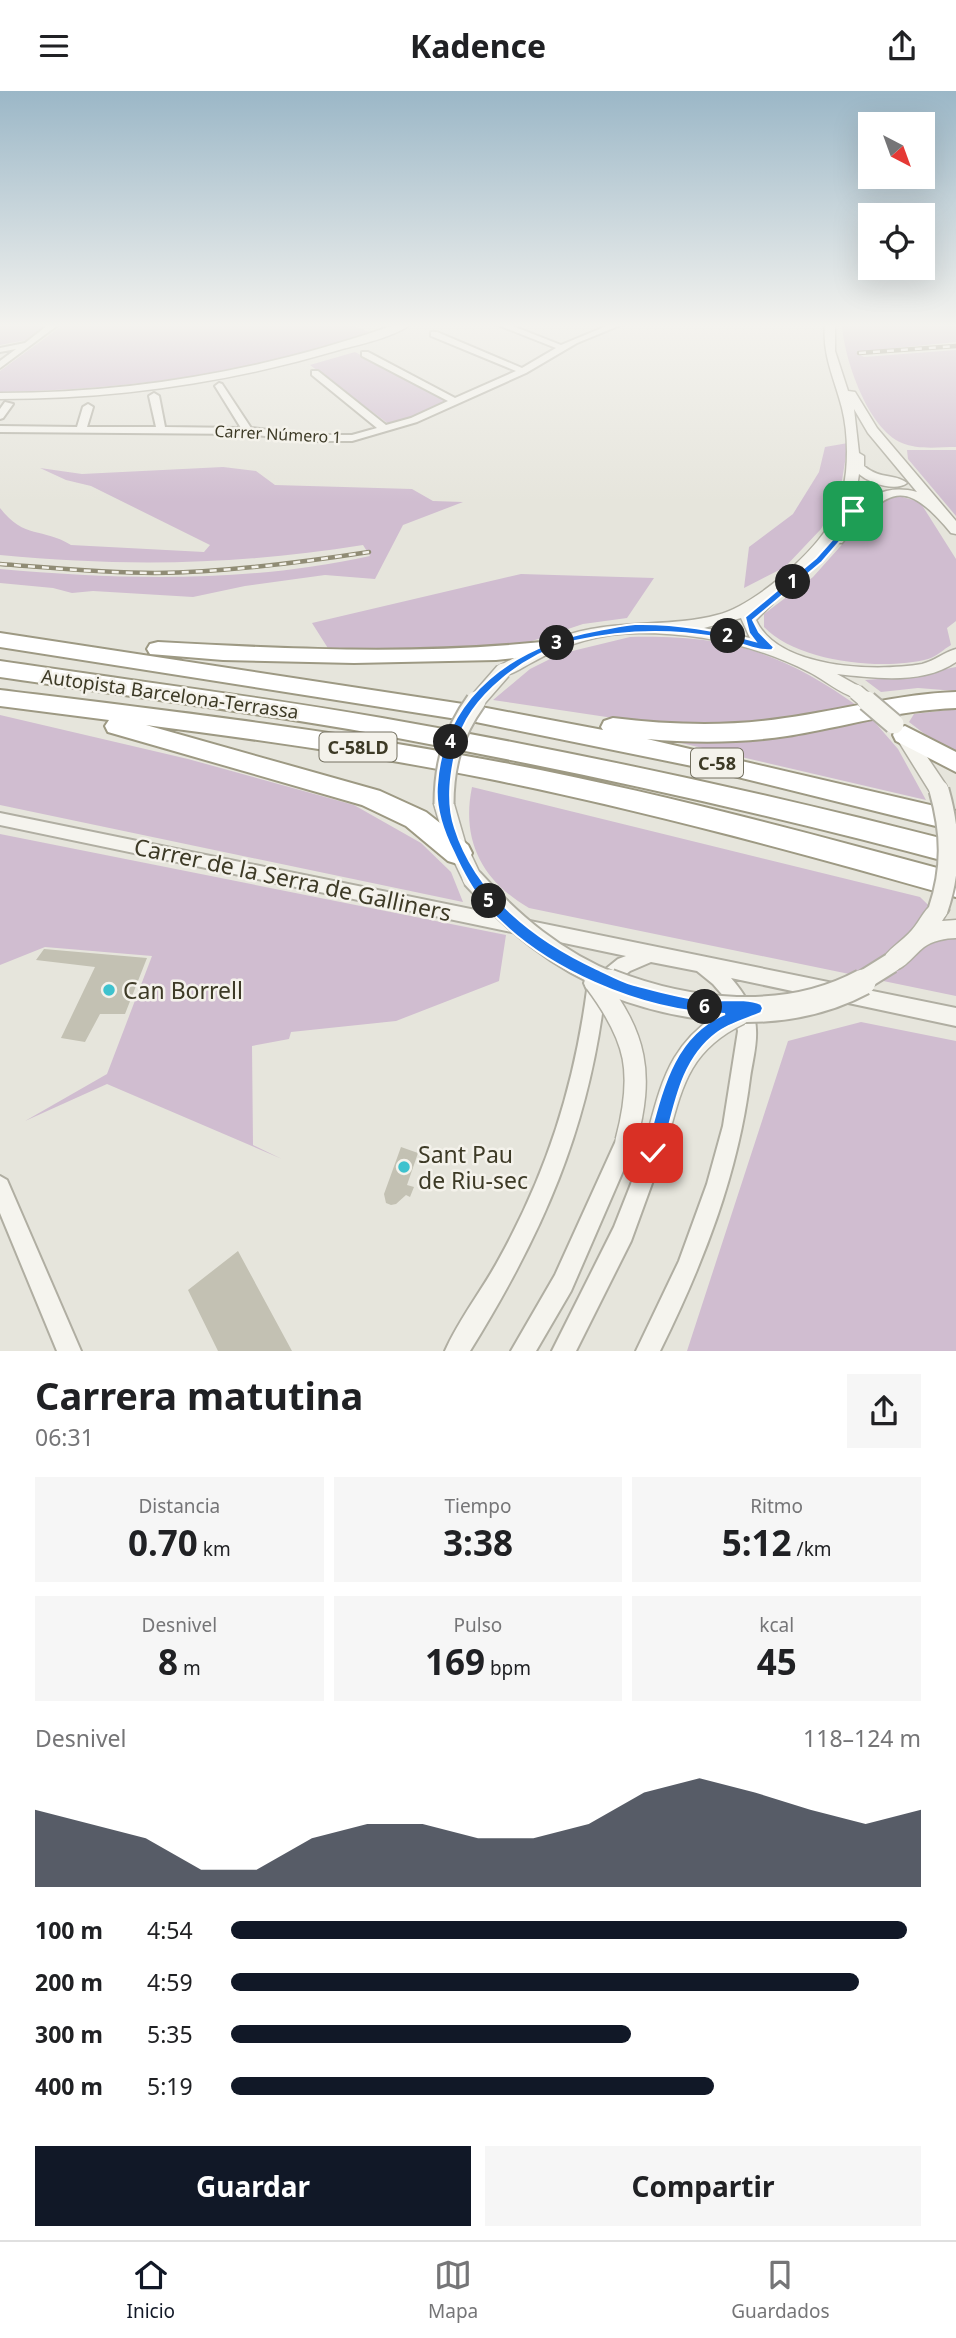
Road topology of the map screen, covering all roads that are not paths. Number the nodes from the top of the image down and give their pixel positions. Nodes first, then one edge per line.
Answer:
1 (157, 384) edge
2 (329, 384) edge
3 (421, 384) edge
4 (495, 384) edge
5 (839, 384) edge
6 (846, 384) edge
7 (219, 386) dead end
8 (847, 388) junction
9 (154, 396) dead end
10 (3, 398) edge
11 (456, 402) junction
12 (88, 407) dead end
13 (849, 411) junction
14 (0, 416) edge
15 (0, 429) edge
16 (385, 429) junction
17 (161, 430) junction
18 (81, 431) junction
19 (248, 431) junction
20 (908, 470) junction
21 (868, 477) junction
22 (926, 499) junction
23 (956, 530) edge
24 (956, 538) edge
25 (837, 540) junction
26 (742, 617) junction
27 (675, 628) junction
28 (5, 641) edge
29 (769, 647) junction
30 (542, 649) junction
31 (956, 654) edge
32 (812, 665) junction
33 (0, 669) edge
34 (0, 700) edge
35 (956, 700) edge
36 (476, 714) junction
37 (900, 730) junction
38 (956, 763) edge
39 (0, 819) edge
40 (956, 821) edge
41 (458, 853) junction
42 (956, 853) edge
43 (956, 885) edge
44 (956, 929) edge
45 (541, 930) junction
46 (919, 938) junction
47 (653, 953) junction
48 (698, 963) junction
49 (593, 983) junction
50 (809, 986) junction
51 (756, 1008) junction
52 (956, 1017) edge
53 (747, 1031) junction
54 (0, 1187) edge
55 (69, 1351) edge
56 (457, 1351) edge
57 (523, 1351) edge
58 (564, 1351) edge
59 (648, 1351) edge

1 - 10 street
2 - 16 street
3 - 11 street
4 - 11 street, Carrer Número 1
5 - 13 street
6 - 8 street
7 - 19 street
8 - 20 street
8 - 21 street
9 - 17 street
10 - 14 street
11 - 16 street, Carrer Número 1
12 - 18 street
13 - 21 street
13 - 26 street
15 - 18 street, Carrer Número 1
16 - 19 street, Carrer Número 1
17 - 18 street, Carrer Número 1
17 - 19 street, Carrer Número 1
20 - 21 street
20 - 22 street
21 - 25 street
22 - 23 street
22 - 24 street
22 - 25 street
25 - 26 street
26 - 27 street
26 - 29 street
27 - 29 street
27 - 30 street
28 - 30 highway
28 - 36 highway, Autopista Barcelona-Terrassa / C-58
29 - 32 street
30 - 41 street, bridge
31 - 32 street
32 - 37 street, bridge
33 - 42 highway, Autopista Barcelona-Terrassa / C-58
34 - 41 highway
34 - 43 highway, C-58LD
35 - 36 highway
36 - 40 highway, Autopista Barcelona-Terrassa / C-58
37 - 38 highway
37 - 46 street, bridge
39 - 45 street, Carrer de la Serra de Galliners
41 - 49 street, bridge
44 - 46 street
45 - 47 street, Carrer de la Serra de Galliners
45 - 49 street
46 - 51 street, bridge
47 - 48 street, Carrer de la Serra de Galliners
47 - 49 street
48 - 50 street, Carrer de la Serra de Galliners
48 - 53 street
49 - 51 street, bridge
49 - 56 street
49 - 57 street, bridge
50 - 52 street, Carrer de la Serra de Galliners
50 - 53 street
51 - 58 street, bridge
53 - 59 street
54 - 55 street

